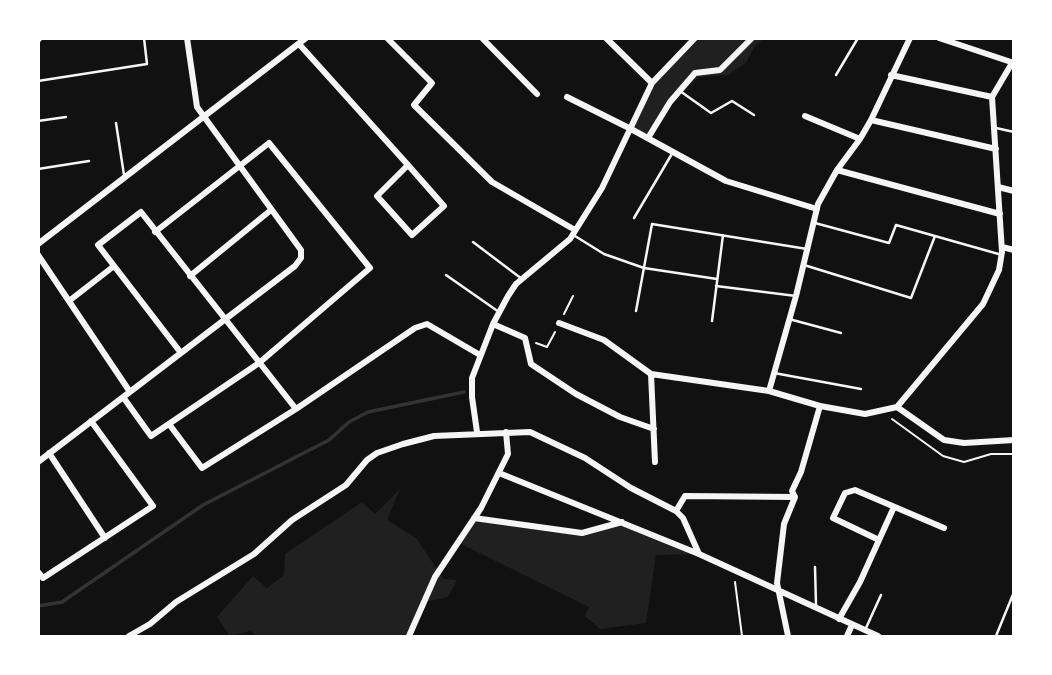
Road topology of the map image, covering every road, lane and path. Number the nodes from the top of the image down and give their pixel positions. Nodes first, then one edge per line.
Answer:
1 (144, 38) edge
2 (187, 38) edge
3 (306, 38) edge
4 (387, 38) edge
5 (482, 38) edge
6 (695, 38) edge
7 (752, 38) edge
8 (858, 38) edge
9 (910, 38) edge
10 (939, 38) edge
11 (605, 39) edge
12 (299, 44) junction
13 (1013, 63) edge
14 (836, 75) dead end
15 (891, 75) junction
16 (38, 81) edge
17 (652, 83) junction
18 (680, 91) junction
19 (537, 93) dead end
20 (567, 97) dead end
21 (992, 97) junction
22 (754, 115) dead end
23 (805, 116) dead end
24 (66, 117) dead end
25 (204, 117) junction
26 (871, 120) junction
27 (38, 121) edge
28 (116, 124) dead end
29 (994, 127) junction
30 (631, 129) junction
31 (1013, 132) edge
32 (648, 138) junction
33 (860, 139) junction
34 (996, 149) junction
35 (673, 152) junction
36 (89, 161) dead end
37 (239, 165) junction
38 (408, 165) junction
39 (38, 169) edge
40 (837, 170) junction
41 (124, 178) junction
42 (998, 187) junction
43 (1013, 191) edge
44 (271, 209) junction
45 (817, 209) junction
46 (1000, 214) junction
47 (634, 218) dead end
48 (814, 223) junction
49 (155, 232) junction
50 (574, 232) junction
51 (723, 236) junction
52 (934, 236) junction
53 (472, 242) dead end
54 (38, 244) edge
55 (807, 249) junction
56 (1013, 250) edge
57 (1002, 251) junction
58 (38, 255) edge
59 (803, 265) junction
60 (114, 266) junction
61 (644, 268) junction
62 (446, 275) dead end
63 (190, 276) junction
64 (522, 279) junction
65 (717, 279) junction
66 (716, 286) junction
67 (796, 296) junction
68 (69, 301) junction
69 (636, 311) dead end
70 (499, 312) junction
71 (789, 319) junction
72 (224, 320) junction
73 (712, 321) dead end
74 (559, 323) dead end
75 (494, 324) junction
76 (841, 333) dead end
77 (181, 352) junction
78 (480, 355) junction
79 (259, 363) junction
80 (774, 373) junction
81 (652, 374) junction
82 (861, 389) dead end
83 (769, 391) junction
84 (130, 392) junction
85 (123, 397) junction
86 (820, 406) junction
87 (897, 407) junction
88 (296, 409) junction
89 (91, 421) junction
90 (169, 424) junction
91 (654, 429) junction
92 (477, 432) junction
93 (506, 432) junction
94 (1013, 440) edge
95 (50, 453) junction
96 (38, 462) edge
97 (655, 462) dead end
98 (499, 473) junction
99 (795, 497) junction
100 (894, 507) junction
101 (676, 511) junction
102 (474, 518) junction
103 (622, 522) junction
104 (944, 528) dead end
105 (105, 538) junction
106 (879, 540) junction
107 (699, 554) junction
108 (815, 567) dead end
109 (734, 570) junction
110 (38, 572) edge
111 (778, 592) junction
112 (1013, 594) edge
113 (881, 595) dead end
114 (816, 609) junction
115 (839, 619) junction
116 (852, 625) junction
117 (865, 631) junction
118 (129, 636) edge
119 (409, 636) edge
120 (742, 636) edge
121 (788, 636) edge
122 (847, 636) edge
123 (878, 636) edge
124 (996, 636) edge

1 - 16 lane
2 - 25 street
3 - 12 street
4 - 50 street
5 - 19 street
6 - 17 street
7 - 18 street
8 - 14 lane
9 - 15 street
10 - 13 street
11 - 17 street
12 - 25 street
12 - 38 street
13 - 21 street
15 - 21 street
15 - 26 street
17 - 30 street
18 - 22 lane
18 - 32 street
20 - 30 street
21 - 29 street
23 - 33 street
24 - 27 lane
25 - 37 street
25 - 41 street
26 - 33 street
26 - 34 street
28 - 41 lane
29 - 31 lane
29 - 34 street
30 - 32 street
30 - 50 street
32 - 35 street
33 - 40 street
34 - 42 street
35 - 45 street
35 - 47 lane
36 - 39 lane
37 - 44 street
37 - 49 street
37 - 79 street
38 - 38 street
40 - 45 street
40 - 46 street
41 - 54 street
42 - 43 street
42 - 46 street
44 - 63 street
44 - 72 street
45 - 48 street
46 - 57 street
48 - 52 lane
48 - 55 street
49 - 60 street
49 - 63 street
50 - 61 lane
50 - 64 street
51 - 55 lane
51 - 61 lane
51 - 65 lane
52 - 57 lane
52 - 59 lane
53 - 64 lane
55 - 59 street
56 - 57 street
57 - 87 street
58 - 68 street
59 - 67 street
60 - 68 street
60 - 77 street
61 - 65 lane
61 - 69 lane
62 - 70 lane
63 - 72 street
64 - 70 street
65 - 66 lane
66 - 67 lane
66 - 73 lane
67 - 71 street
68 - 84 street
70 - 75 street
71 - 76 lane
71 - 80 street
72 - 77 street
72 - 79 street
74 - 81 street
75 - 78 street
75 - 91 street
77 - 84 street
78 - 88 street
78 - 92 street
79 - 88 street
79 - 90 street
80 - 82 lane
80 - 83 street
81 - 83 street
81 - 91 street
83 - 86 street
84 - 85 street
85 - 89 street
85 - 90 street
86 - 87 street
86 - 99 street
87 - 94 street
88 - 90 street
89 - 95 street
89 - 105 street
91 - 97 street
92 - 93 street
92 - 118 street
93 - 98 street
93 - 101 street
95 - 96 street
95 - 105 street
98 - 102 street
98 - 103 street
99 - 101 street
99 - 111 street
100 - 104 street
100 - 106 street
100 - 106 street
101 - 107 street
102 - 103 street
102 - 119 street
103 - 107 street
105 - 110 street
106 - 115 street
107 - 109 street
108 - 114 lane
109 - 111 street
109 - 120 path
111 - 114 street
111 - 121 street
112 - 124 lane
113 - 117 lane
114 - 115 street
115 - 116 street
116 - 117 street
116 - 122 street
117 - 123 street

